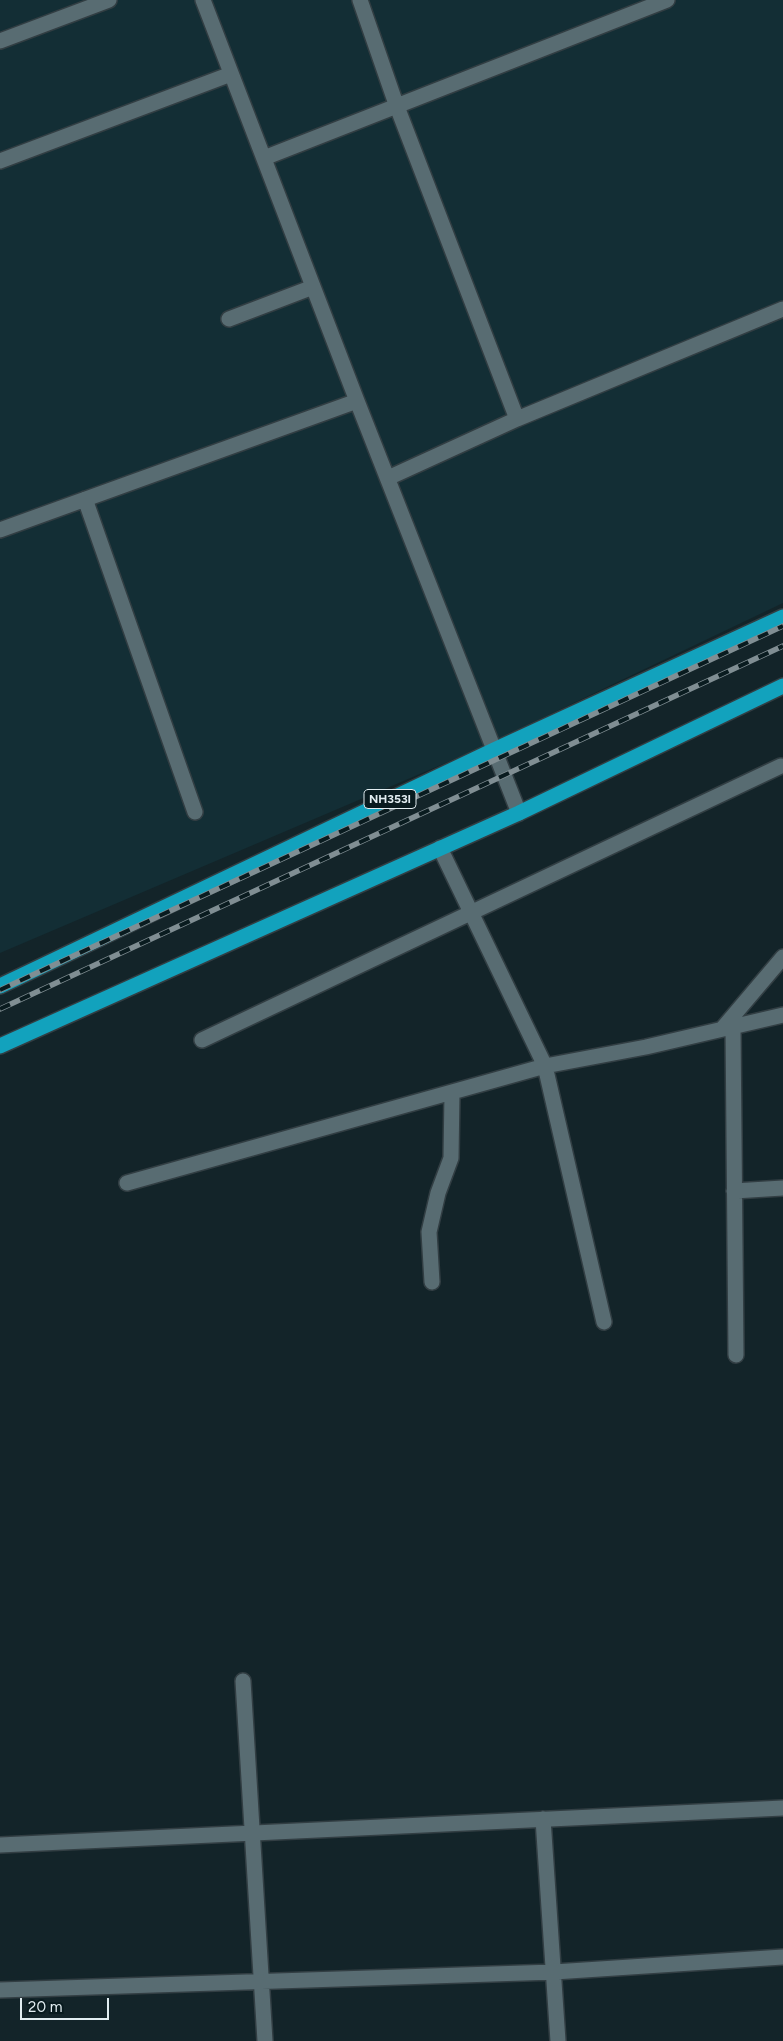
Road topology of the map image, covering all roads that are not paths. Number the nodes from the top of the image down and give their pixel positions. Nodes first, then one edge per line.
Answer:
1 (109, 0) edge
2 (203, 0) edge
3 (360, 0) edge
4 (667, 0) edge
5 (0, 41) edge
6 (231, 74) junction
7 (396, 104) junction
8 (264, 158) junction
9 (0, 161) edge
10 (313, 287) junction
11 (783, 309) edge
12 (229, 319) dead end
13 (357, 401) junction
14 (517, 419) junction
15 (388, 478) junction
16 (85, 499) junction
17 (0, 530) edge
18 (783, 617) edge
19 (783, 686) edge
20 (494, 750) junction
21 (781, 766) dead end
22 (195, 812) dead end
23 (519, 813) junction
24 (440, 848) junction
25 (470, 913) junction
26 (783, 957) edge
27 (0, 986) edge
28 (783, 1015) edge
29 (727, 1028) junction
30 (202, 1040) dead end
31 (0, 1046) edge
32 (545, 1066) junction
33 (452, 1093) junction
34 (127, 1183) dead end
35 (783, 1188) edge
36 (734, 1191) junction
37 (432, 1282) dead end
38 (604, 1322) dead end
39 (736, 1355) dead end
40 (243, 1681) dead end
41 (783, 1808) edge
42 (543, 1819) junction
43 (252, 1833) junction
44 (0, 1846) edge
45 (783, 1957) edge
46 (554, 1972) junction
47 (262, 1980) junction
48 (0, 1990) edge
49 (265, 2041) edge
50 (558, 2041) edge

1 - 5 street
2 - 6 street
3 - 7 street
4 - 7 street
6 - 8 street
6 - 9 street
7 - 8 street
7 - 14 street
8 - 10 street
10 - 12 street
10 - 13 street
11 - 14 street
13 - 15 street
13 - 16 street
14 - 15 street
15 - 20 street
16 - 17 street
16 - 22 street
18 - 20 highway, NH353I
19 - 23 highway
20 - 23 street
20 - 27 highway, NH353I
21 - 25 street
23 - 24 highway
24 - 25 street
24 - 31 highway
25 - 30 street
25 - 32 street
26 - 29 street
28 - 29 street
29 - 32 street
29 - 36 street
32 - 33 street
32 - 38 street
33 - 34 street
33 - 37 street
35 - 36 street
36 - 39 street
40 - 43 street
41 - 42 street
42 - 43 street
42 - 46 street
43 - 44 street
43 - 47 street
45 - 46 street
46 - 47 street
46 - 50 street
47 - 48 street
47 - 49 street

